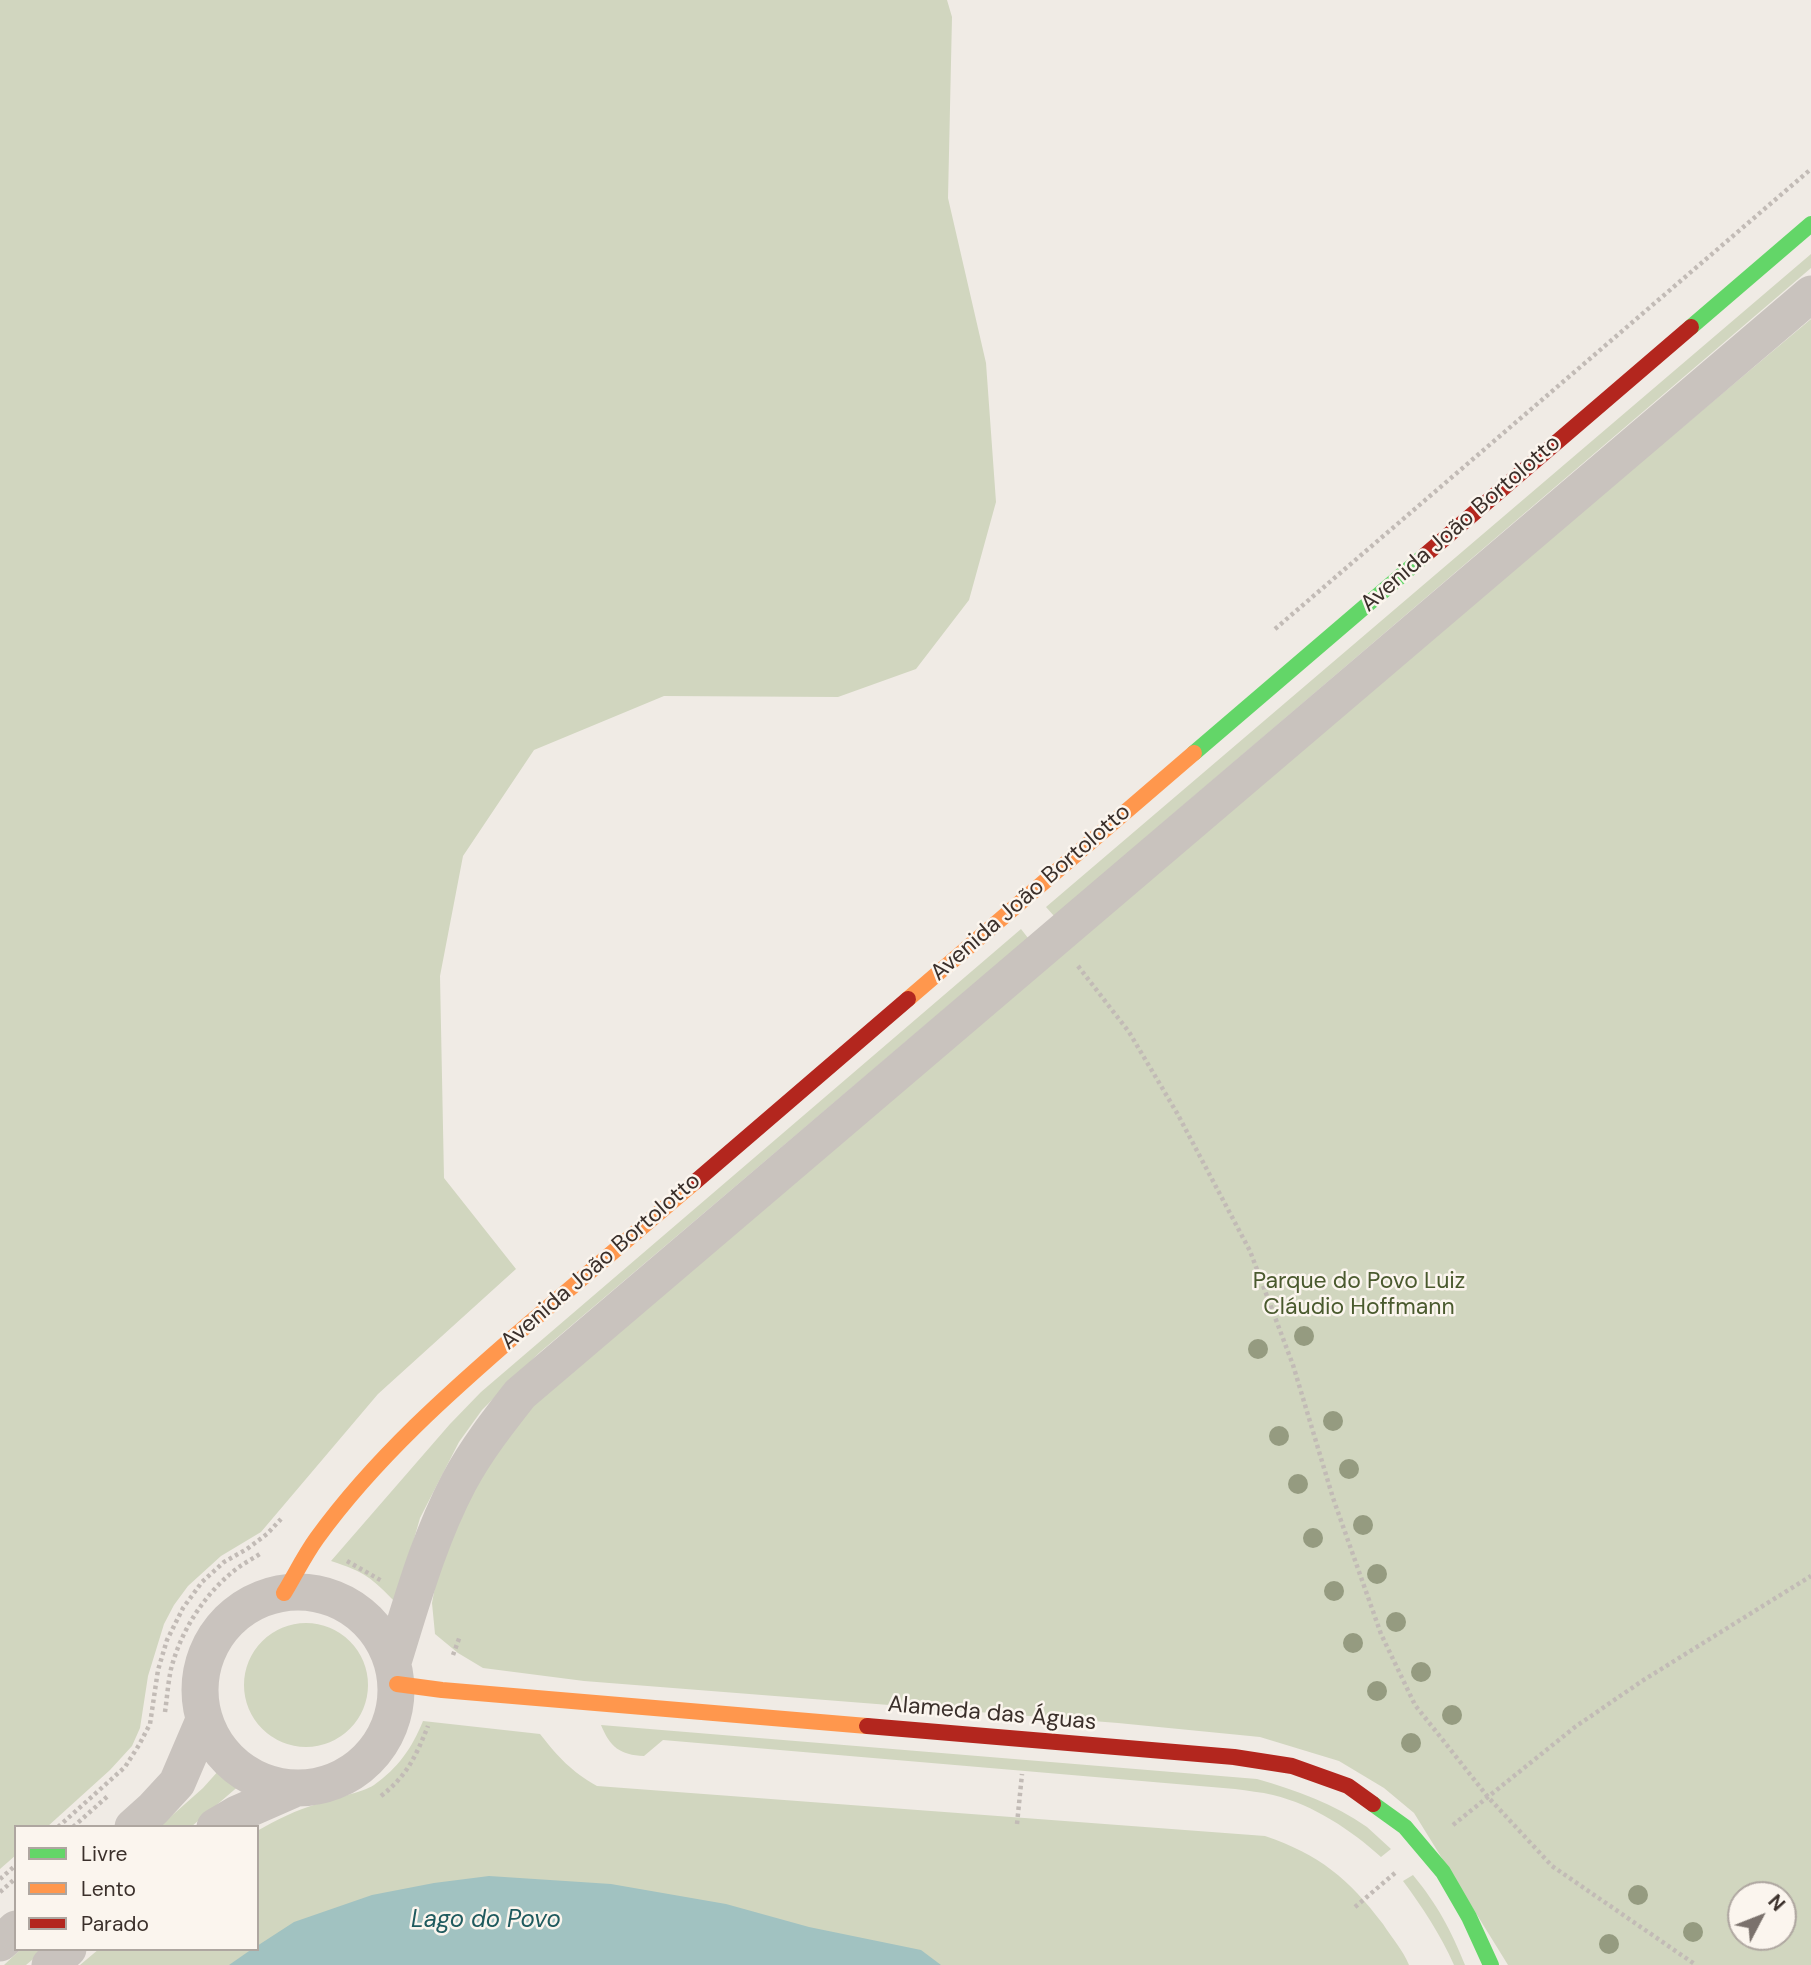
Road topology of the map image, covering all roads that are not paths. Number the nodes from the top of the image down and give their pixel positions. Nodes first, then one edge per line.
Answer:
1 (1811, 224) edge
2 (1811, 294) edge
3 (284, 1593) junction
4 (395, 1673) junction
5 (204, 1720) junction
6 (293, 1789) junction
7 (135, 1825) edge
8 (218, 1825) edge
9 (14, 1931) edge
10 (0, 1942) edge
11 (66, 1951) edge
12 (50, 1965) edge
13 (1491, 1965) edge

1 - 3 street, Avenida João Bortolotto
2 - 4 street, Avenida João Bortolotto
3 - 4 street
3 - 5 street
4 - 6 street
4 - 13 street, Alameda das Águas
5 - 6 street
5 - 7 street
6 - 8 street
9 - 10 street
11 - 12 street

